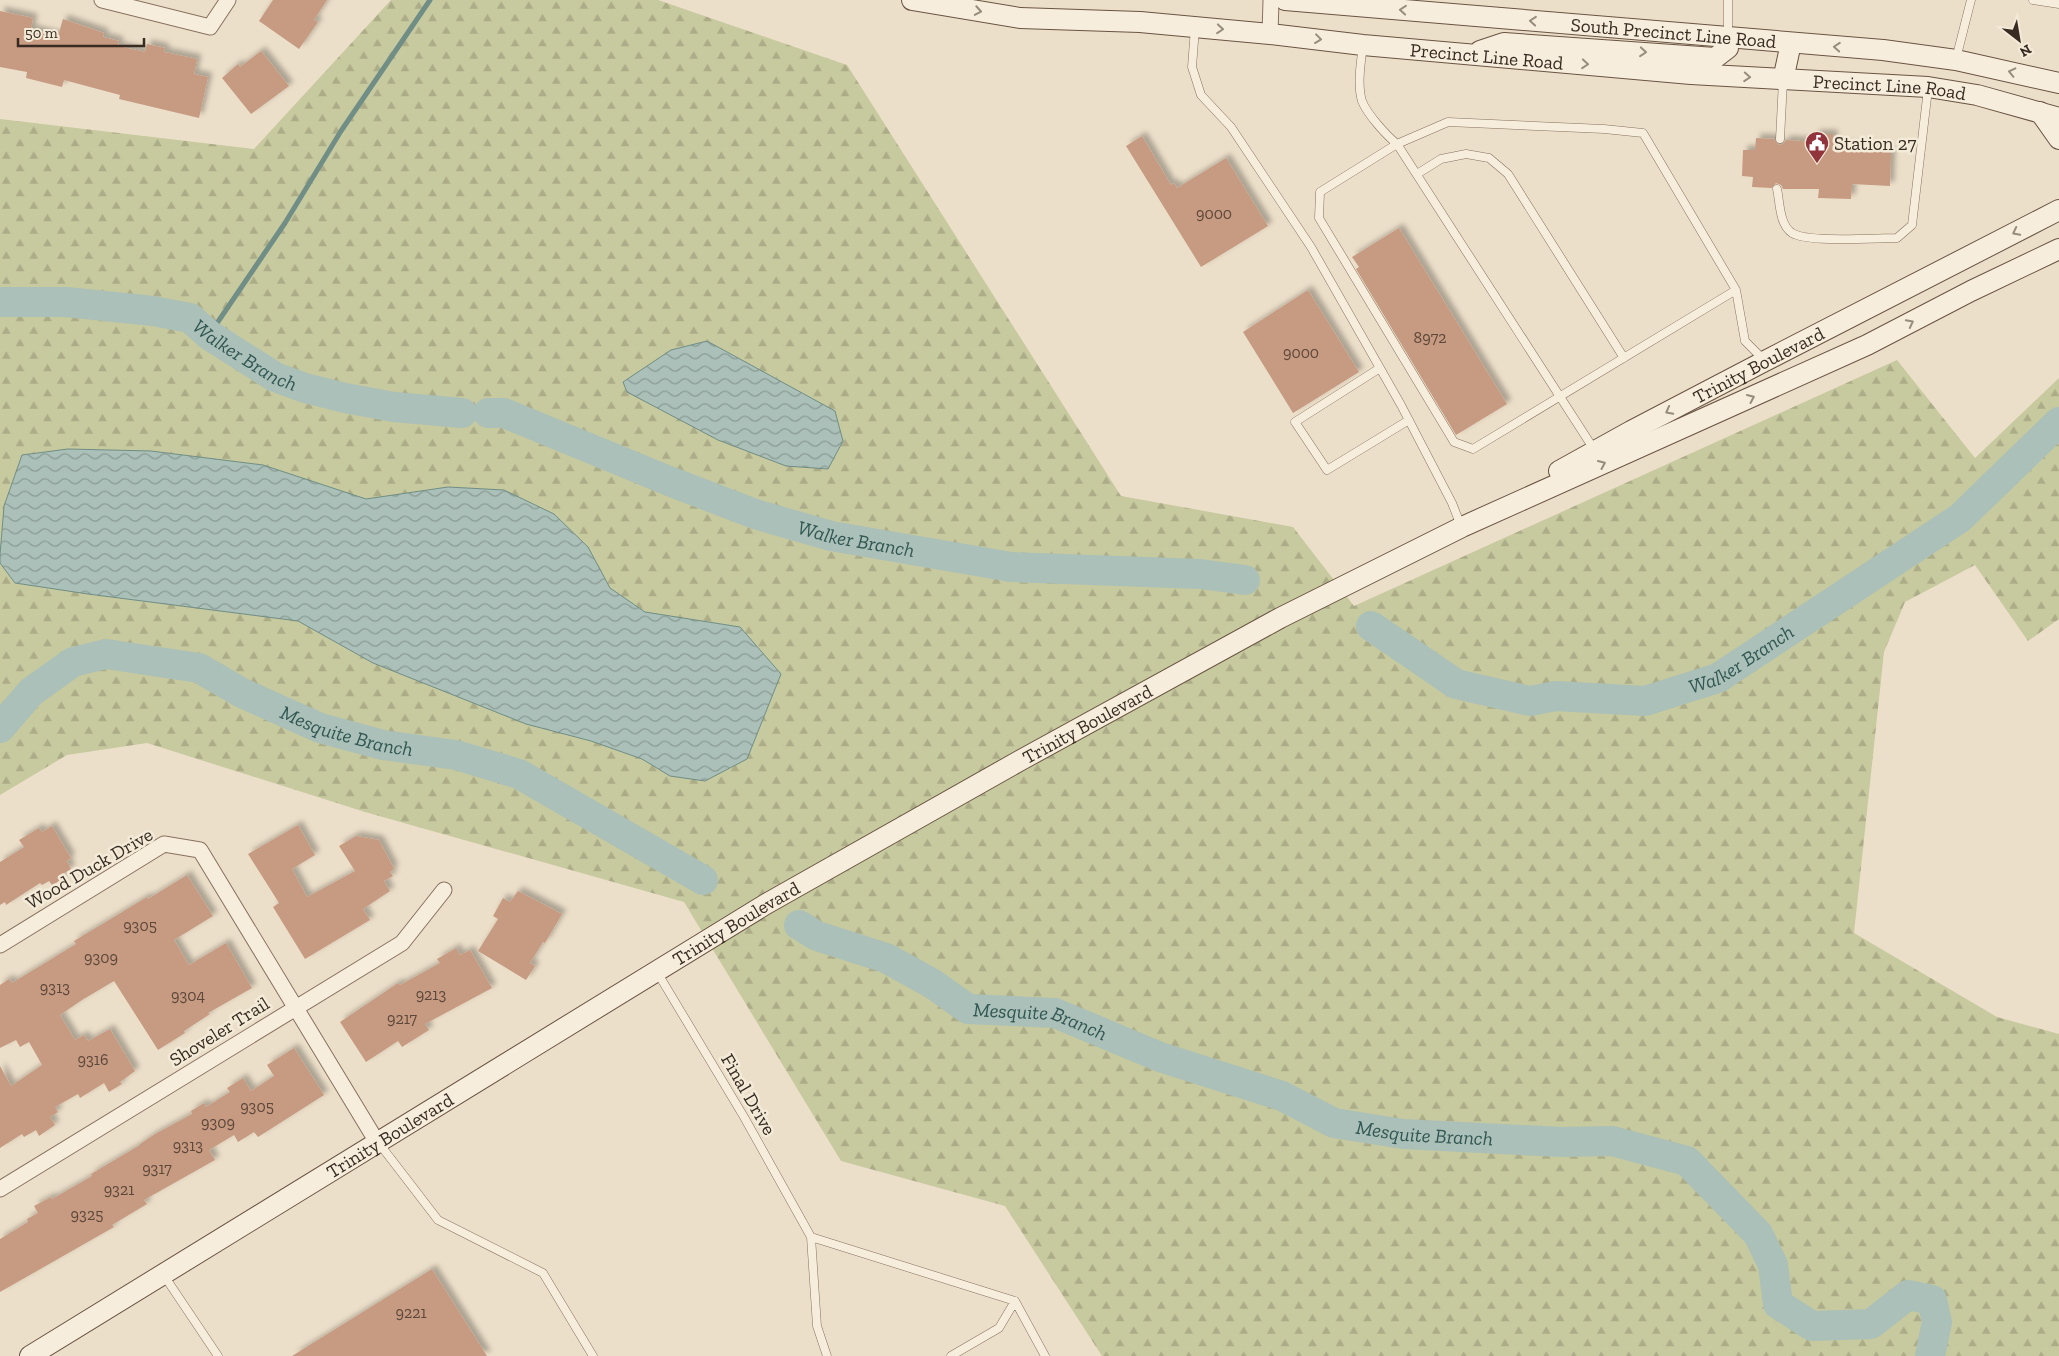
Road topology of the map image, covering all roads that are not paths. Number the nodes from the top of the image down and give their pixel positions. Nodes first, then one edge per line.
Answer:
1 (102, 0) edge
2 (228, 0) edge
3 (912, 0) edge
4 (1271, 0) edge
5 (1285, 0) edge
6 (1728, 0) edge
7 (1971, 0) edge
8 (2033, 0) edge
9 (2059, 4) edge
10 (1195, 27) junction
11 (1270, 34) junction
12 (1728, 38) junction
13 (1791, 44) junction
14 (1363, 45) junction
15 (1474, 54) junction
16 (1956, 60) junction
17 (1783, 80) junction
18 (2059, 84) edge
19 (1928, 87) junction
20 (2049, 115) edge
21 (2059, 138) edge
22 (1780, 139) dead end
23 (1397, 144) junction
24 (1417, 174) junction
25 (1777, 189) dead end
26 (2057, 210) edge
27 (2059, 249) edge
28 (1736, 290) junction
29 (1624, 358) junction
30 (1765, 361) junction
31 (1380, 368) junction
32 (1560, 396) junction
33 (1409, 420) junction
34 (1595, 451) junction
35 (1462, 527) junction
36 (444, 890) dead end
37 (0, 945) edge
38 (656, 970) junction
39 (295, 1008) junction
40 (377, 1142) junction
41 (0, 1189) edge
42 (811, 1237) junction
43 (163, 1274) junction
44 (1015, 1301) junction
45 (30, 1356) edge
46 (218, 1356) edge
47 (593, 1356) edge
48 (827, 1356) edge
49 (950, 1356) edge
50 (1045, 1356) edge

1 - 2 street
3 -> 10 main road, Precinct Line Road
4 - 11 street
12 -> 5 main road, South Precinct Line Road
6 - 12 lane
7 - 16 lane
8 - 9 lane
10 -> 11 main road, Precinct Line Road
10 - 31 lane
11 -> 14 main road, Precinct Line Road
12 - 13 main road, South Precinct Line Road
15 -> 12 main road
16 -> 13 main road, South Precinct Line Road
13 - 17 main road
14 - 15 main road, Precinct Line Road
14 - 23 lane
15 -> 17 main road, Precinct Line Road
18 -> 16 main road, South Precinct Line Road
17 - 19 main road, Precinct Line Road
17 - 22 lane
19 - 20 main road, Precinct Line Road
19 - 25 lane
20 - 21 main road
23 - 24 lane
23 - 28 lane
23 - 32 lane
24 - 29 lane
24 - 32 lane
26 -> 30 main road, Trinity Boulevard
35 -> 27 main road, Trinity Boulevard
28 - 29 lane
28 - 30 lane
29 - 32 lane
30 -> 34 main road, Trinity Boulevard
31 - 33 lane
31 - 33 lane
32 - 34 lane
33 - 35 lane
34 - 35 main road, Trinity Boulevard
35 - 38 main road, Trinity Boulevard
36 - 39 street, Shoveler Trail
37 - 39 street, Wood Duck Drive
38 - 40 main road, Trinity Boulevard
38 - 42 lane, Final Drive
39 - 40 street, Wood Duck Drive
39 - 41 street, Shoveler Trail
40 - 43 main road, Trinity Boulevard
40 - 47 lane
42 - 44 lane
42 - 48 lane
43 - 45 main road, Trinity Boulevard
43 - 46 lane
44 - 49 lane
44 - 50 lane

